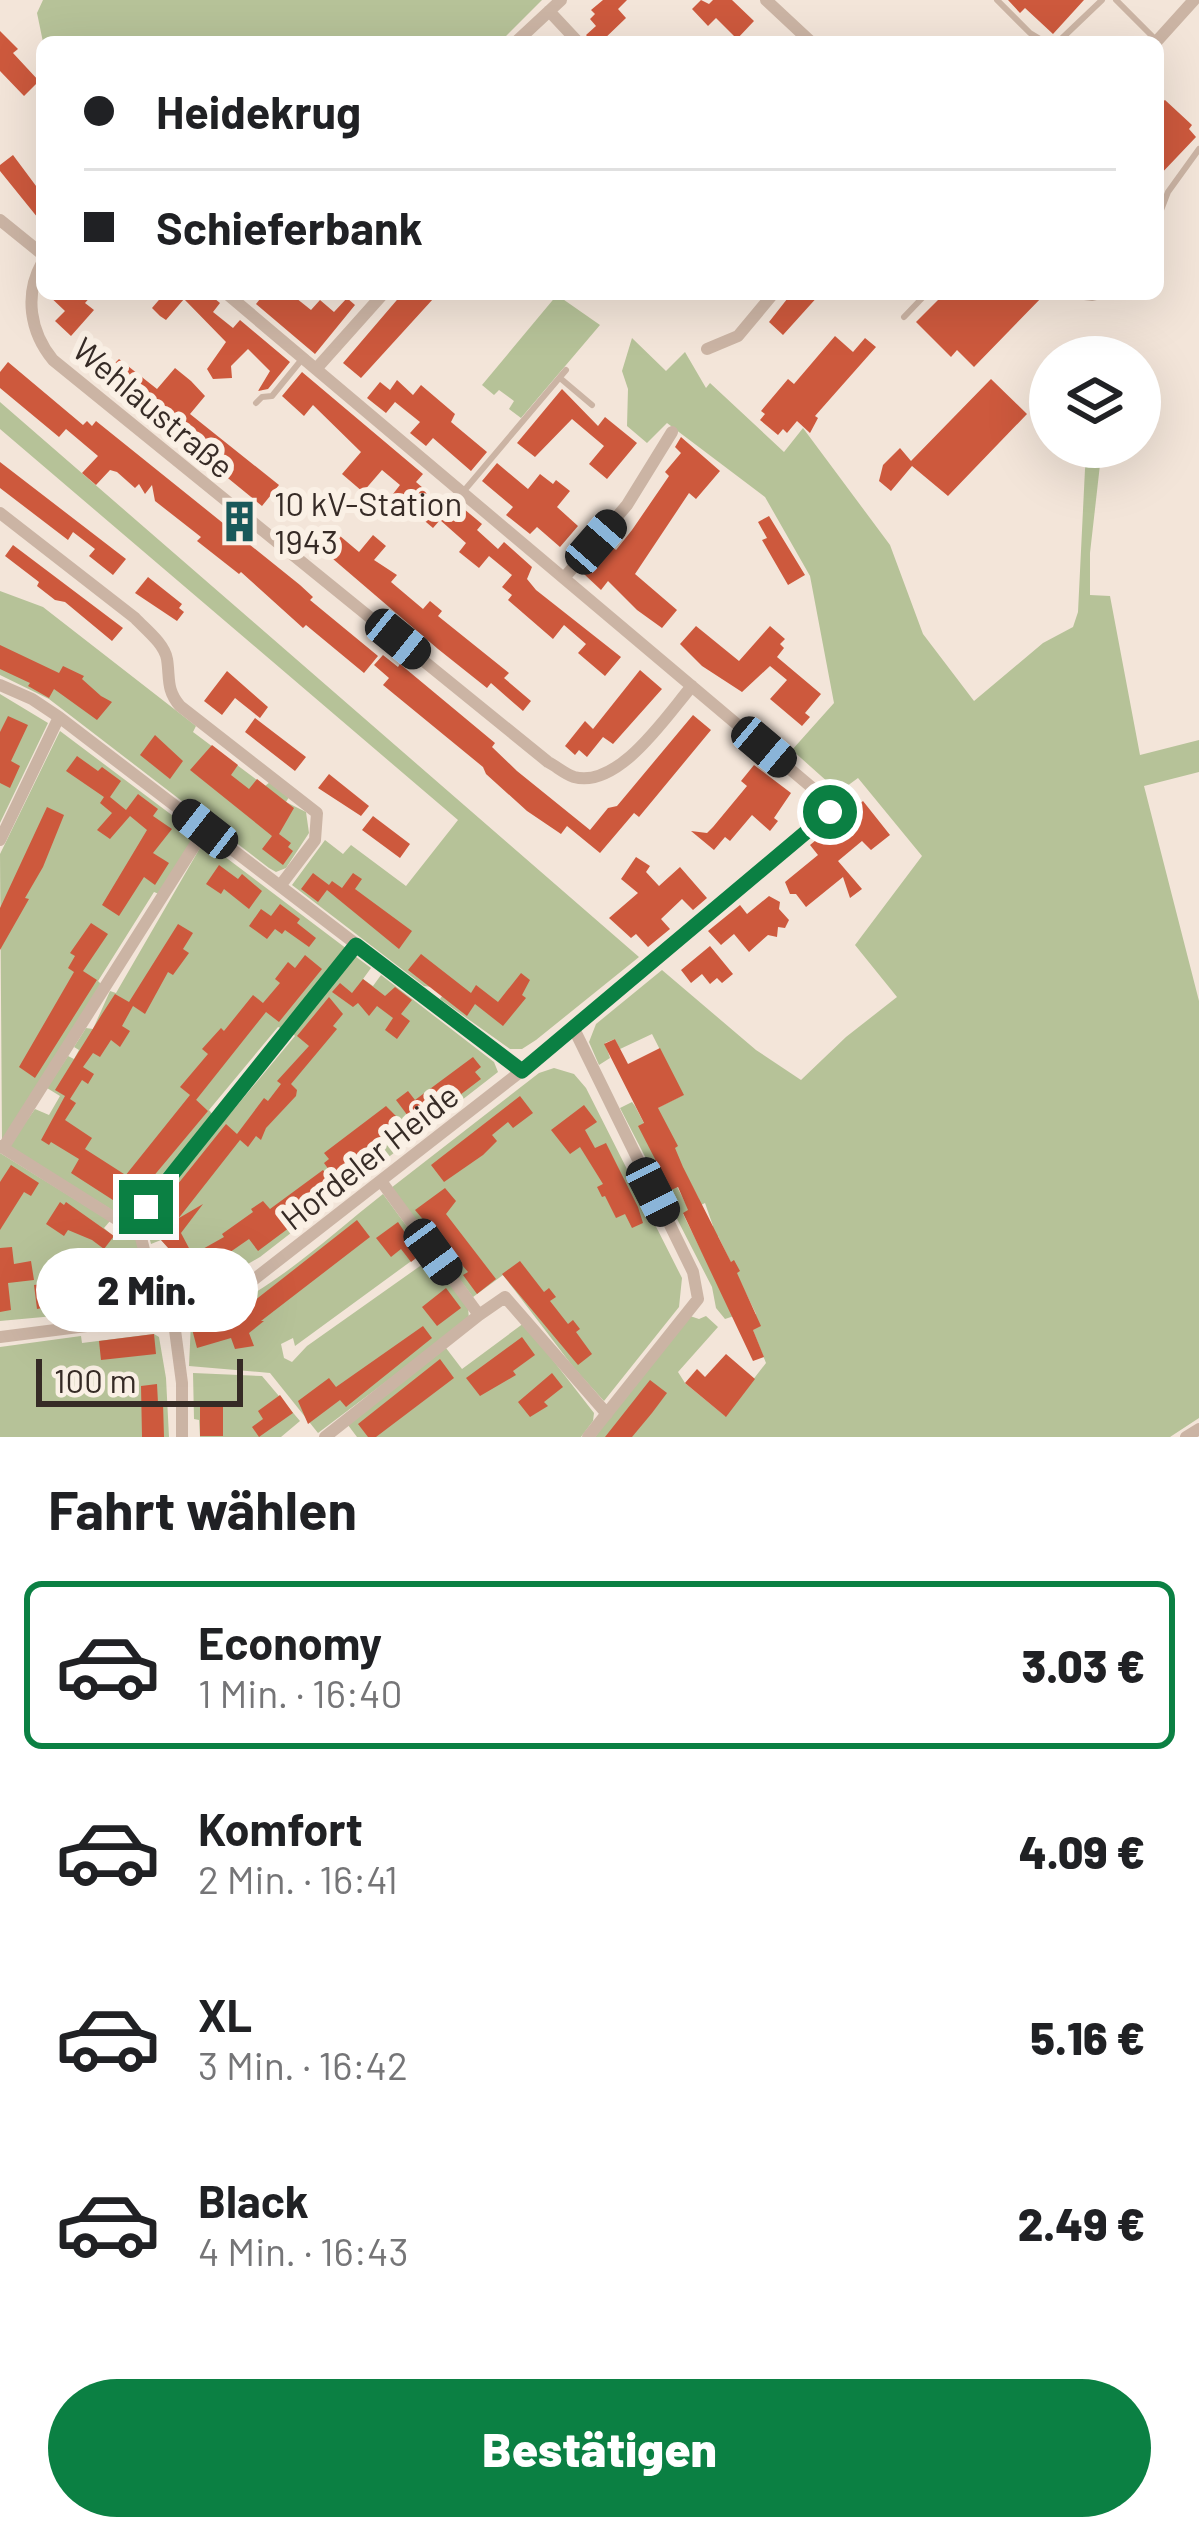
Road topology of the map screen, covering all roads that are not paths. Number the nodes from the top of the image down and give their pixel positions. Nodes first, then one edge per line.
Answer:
1 (561, 0) edge
2 (766, 0) edge
3 (997, 0) edge
4 (1102, 0) edge
5 (1116, 0) edge
6 (1194, 0) edge
7 (549, 11) junction
8 (522, 36) edge
9 (572, 36) edge
10 (805, 36) edge
11 (1038, 36) edge
12 (1064, 36) edge
13 (1151, 36) edge
14 (1162, 36) edge
15 (1199, 149) edge
16 (1164, 202) edge
17 (0, 220) edge
18 (36, 249) edge
19 (36, 273) edge
20 (239, 300) edge
21 (378, 300) edge
22 (768, 300) edge
23 (920, 300) edge
24 (904, 317) dead end
25 (707, 349) dead end
26 (304, 358) junction
27 (316, 369) junction
28 (566, 370) dead end
29 (560, 378) junction
30 (256, 404) dead end
31 (592, 405) dead end
32 (672, 432) dead end
33 (463, 492) junction
34 (0, 513) edge
35 (564, 578) junction
36 (0, 685) edge
37 (692, 686) junction
38 (59, 717) junction
39 (205, 829) junction
40 (0, 840) edge
41 (280, 886) junction
42 (356, 945) junction
43 (574, 1029) junction
44 (522, 1071) junction
45 (2, 1149) edge
46 (381, 1181) junction
47 (130, 1227) junction
48 (167, 1315) junction
49 (478, 1315) junction
50 (0, 1336) edge
51 (607, 1414) junction
52 (1199, 1429) edge
53 (182, 1437) edge
54 (325, 1437) edge
55 (588, 1437) edge
56 (1186, 1437) edge

1 - 7 street
2 - 10 street
3 - 11 lane
4 - 12 lane
5 - 13 lane
6 - 14 street
7 - 8 street
7 - 9 street
15 - 16 lane
17 - 18 street
19 - 37 street, Wehlaustraße
20 - 26 street
21 - 27 street
22 - 25 street
23 - 24 lane
26 - 27 street
26 - 30 lane
27 - 33 street
28 - 29 lane
29 - 31 lane
29 - 33 lane
32 - 35 street
33 - 35 street
34 - 41 street
35 - 37 street
36 - 38 street
37 - 43 street, Hordeler Heide
38 - 39 street
38 - 40 street
39 - 41 street
39 - 45 street
41 - 42 street
42 - 44 street
42 - 47 street
43 - 44 street, Hordeler Heide
43 - 51 street
44 - 46 street, Hordeler Heide
45 - 47 street
46 - 48 street, Hordeler Heide
46 - 49 street
47 - 48 street
48 - 50 street, Hordeler Heide
48 - 53 street
49 - 51 street
49 - 54 street
51 - 55 street
52 - 56 street

